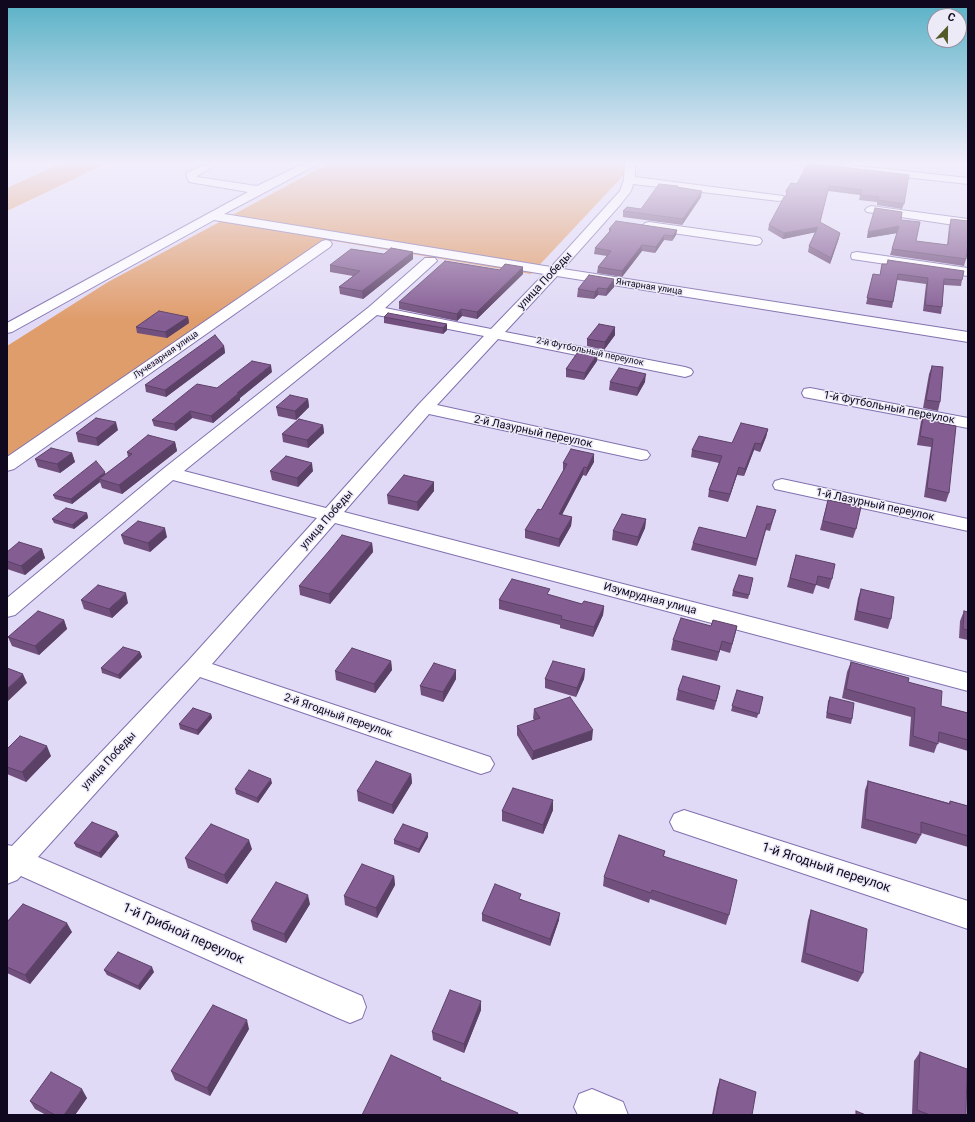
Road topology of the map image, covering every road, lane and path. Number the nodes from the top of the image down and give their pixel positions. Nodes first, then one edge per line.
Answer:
1 (216, 214) edge
2 (612, 214) edge
3 (904, 214) edge
4 (213, 216) junction
5 (968, 223) edge
6 (640, 225) edge
7 (756, 241) dead end
8 (326, 244) dead end
9 (856, 256) dead end
10 (430, 261) dead end
11 (554, 272) junction
12 (968, 272) edge
13 (374, 310) junction
14 (7, 330) edge
15 (495, 333) junction
16 (968, 337) edge
17 (685, 372) dead end
18 (810, 393) dead end
19 (425, 408) junction
20 (968, 423) edge
21 (640, 455) dead end
22 (7, 465) edge
23 (170, 473) junction
24 (782, 485) dead end
25 (331, 516) junction
26 (968, 525) edge
27 (7, 610) edge
28 (196, 667) junction
29 (968, 682) edge
30 (481, 764) dead end
31 (684, 822) dead end
32 (10, 863) edge
33 (968, 915) edge
34 (350, 1006) dead end

1 - 4 street
2 - 11 street, улица Победы
3 - 5 street
4 - 11 street, Янтарная улица
4 - 14 street
6 - 7 street
8 - 22 street, Лучезарная улица
9 - 12 street
10 - 13 street
11 - 15 street, улица Победы
11 - 16 street, Янтарная улица
13 - 15 street, 2-й Футбольный переулок
13 - 23 street
15 - 17 street, 2-й Футбольный переулок
15 - 19 street, улица Победы
18 - 20 street, 1-й Футбольный переулок
19 - 21 street, 2-й Лазурный переулок
19 - 25 street, улица Победы
23 - 25 street, Изумрудная улица
23 - 27 street
24 - 26 street, 1-й Лазурный переулок
25 - 28 street, улица Победы
25 - 29 street, Изумрудная улица
28 - 30 street, 2-й Ягодный переулок
28 - 32 street, улица Победы
31 - 33 street, 1-й Ягодный переулок
32 - 34 street, 1-й Грибной переулок

